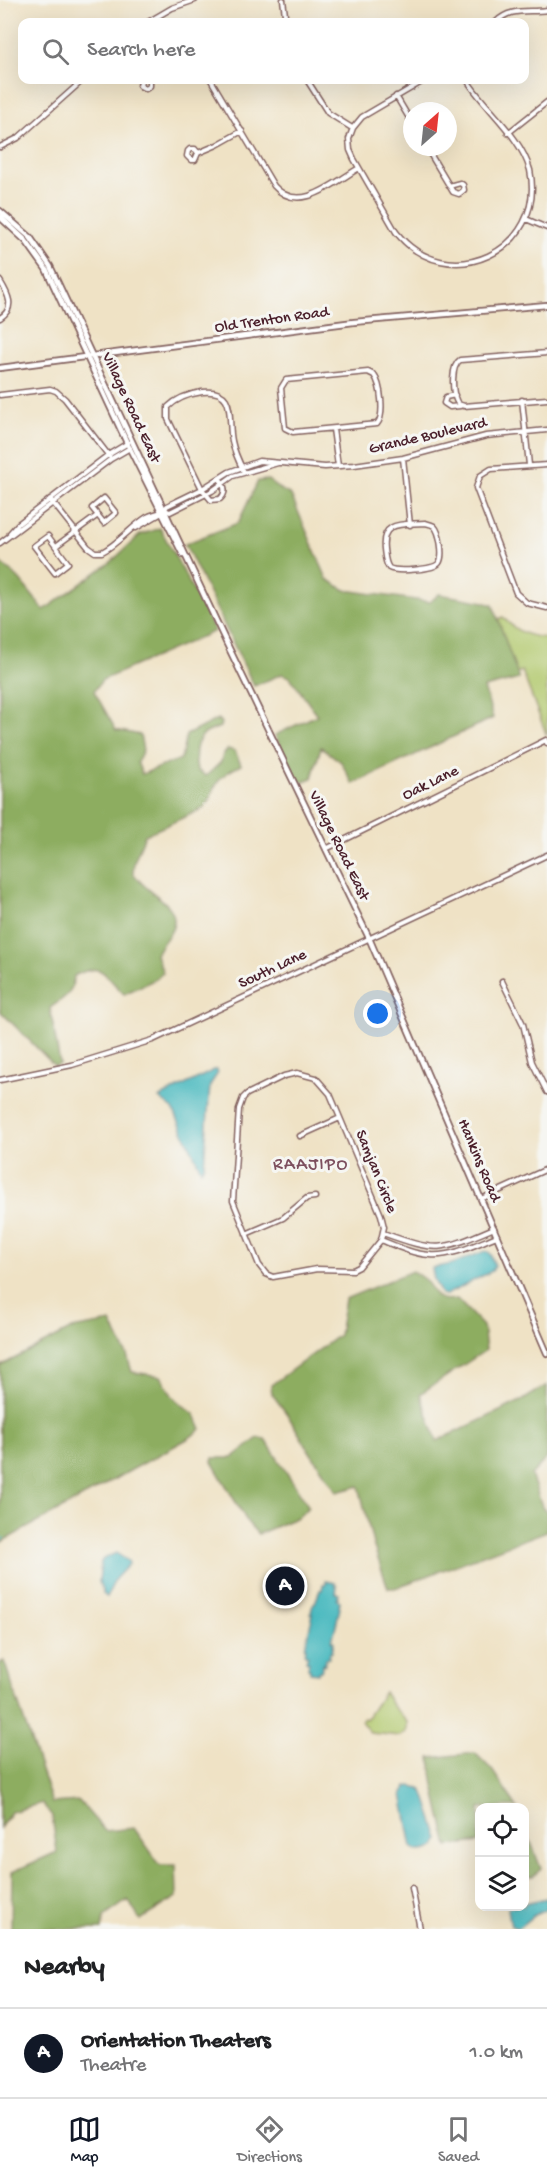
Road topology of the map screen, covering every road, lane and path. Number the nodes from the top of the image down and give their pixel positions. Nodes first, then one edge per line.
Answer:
1 (195, 0) edge
2 (280, 0) edge
3 (547, 10) edge
4 (155, 18) edge
5 (285, 18) edge
6 (501, 18) edge
7 (79, 84) edge
8 (140, 84) edge
9 (150, 84) edge
10 (213, 84) edge
11 (310, 84) edge
12 (418, 84) edge
13 (470, 84) edge
14 (396, 96) junction
15 (547, 102) edge
16 (403, 108) edge
17 (352, 128) junction
18 (242, 131) junction
19 (508, 133) junction
20 (0, 147) edge
21 (198, 153) dead end
22 (431, 156) edge
23 (359, 168) junction
24 (449, 186) dead end
25 (0, 211) edge
26 (0, 217) edge
27 (526, 219) junction
28 (547, 228) edge
29 (0, 281) edge
30 (547, 305) edge
31 (0, 318) edge
32 (547, 354) edge
33 (89, 356) junction
34 (0, 368) edge
35 (0, 395) edge
36 (455, 395) junction
37 (547, 399) edge
38 (522, 400) junction
39 (464, 406) junction
40 (333, 429) junction
41 (547, 430) edge
42 (526, 432) junction
43 (130, 445) junction
44 (110, 457) junction
45 (403, 458) junction
46 (279, 462) junction
47 (529, 465) junction
48 (547, 465) edge
49 (241, 466) junction
50 (338, 466) junction
51 (244, 472) junction
52 (221, 481) junction
53 (204, 492) junction
54 (52, 501) junction
55 (161, 513) junction
56 (98, 515) junction
57 (410, 525) junction
58 (76, 532) junction
59 (2, 542) edge
60 (56, 546) junction
61 (547, 608) edge
62 (547, 742) edge
63 (326, 849) junction
64 (547, 855) edge
65 (369, 938) junction
66 (387, 979) joint
67 (502, 981) dead end
68 (0, 1080) edge
69 (547, 1092) edge
70 (340, 1118) junction
71 (300, 1136) dead end
72 (547, 1169) edge
73 (315, 1197) dead end
74 (481, 1199) junction
75 (494, 1228) junction
76 (383, 1233) junction
77 (246, 1234) junction
78 (497, 1236) junction
79 (381, 1240) junction
80 (466, 1240) junction
81 (469, 1247) junction
82 (547, 1353) edge
83 (412, 1888) dead end
84 (420, 1929) edge

1 - 4 street
2 - 5 street
3 - 6 street
7 - 20 street
8 - 9 street
10 - 18 street
11 - 17 street
12 - 14 street
13 - 19 street
14 - 16 street
14 - 17 street
15 - 19 street
17 - 23 street
18 - 21 street
18 - 23 street
19 - 27 street
22 - 24 street
23 - 27 street
25 - 33 main road, Village Road East
26 - 33 main road, Village Road East
27 - 28 street
29 - 31 street
30 - 33 main road, Old Trenton Road
32 - 36 street
33 - 34 main road, Old Trenton Road
33 - 43 main road, Village Road East
35 - 44 street
36 - 39 street
36 - 39 street
37 - 38 street
38 - 39 street
38 - 42 street
40 - 40 street
40 - 50 street
41 - 42 street, Grande Boulevard
42 - 45 street, Grande Boulevard
42 - 47 street
43 - 44 street
43 - 55 main road, Village Road East
44 - 54 street
45 - 50 street, Grande Boulevard
45 - 57 street
46 - 49 street, Grande Boulevard
46 - 50 street, Grande Boulevard
46 - 51 street, Grande Boulevard
47 - 48 street
47 - 61 street
49 - 51 street
49 - 52 street, Grande Boulevard
49 - 53 street
51 - 52 street, Grande Boulevard
52 - 53 street, Grande Boulevard
52 - 53 street
53 - 55 street, Grande Boulevard
54 - 58 street, Grande Boulevard
54 - 59 street
55 - 58 street, Grande Boulevard
55 - 63 main road, Village Road East
56 - 56 street
56 - 58 street
57 - 57 street
58 - 60 street
60 - 60 street
62 - 63 street, Oak Lane
63 - 65 main road, Village Road East
64 - 65 street, South Lane
65 - 66 main road, Village Road East
65 - 68 street, South Lane
66 - 74 main road, Hankins Road
67 - 69 street
70 - 71 street
70 - 76 street, Samjan Circle
70 - 77 street, Samjan Circle
72 - 74 street
73 - 77 street
74 - 75 main road, Hankins Road
75 - 78 main road, Hankins Road
75 - 80 street
76 - 79 street, Samjan Circle
76 - 80 street
77 - 79 street, Samjan Circle
78 - 81 street
78 - 82 main road, Hankins Road
79 - 81 street
80 - 81 street
83 - 84 street

